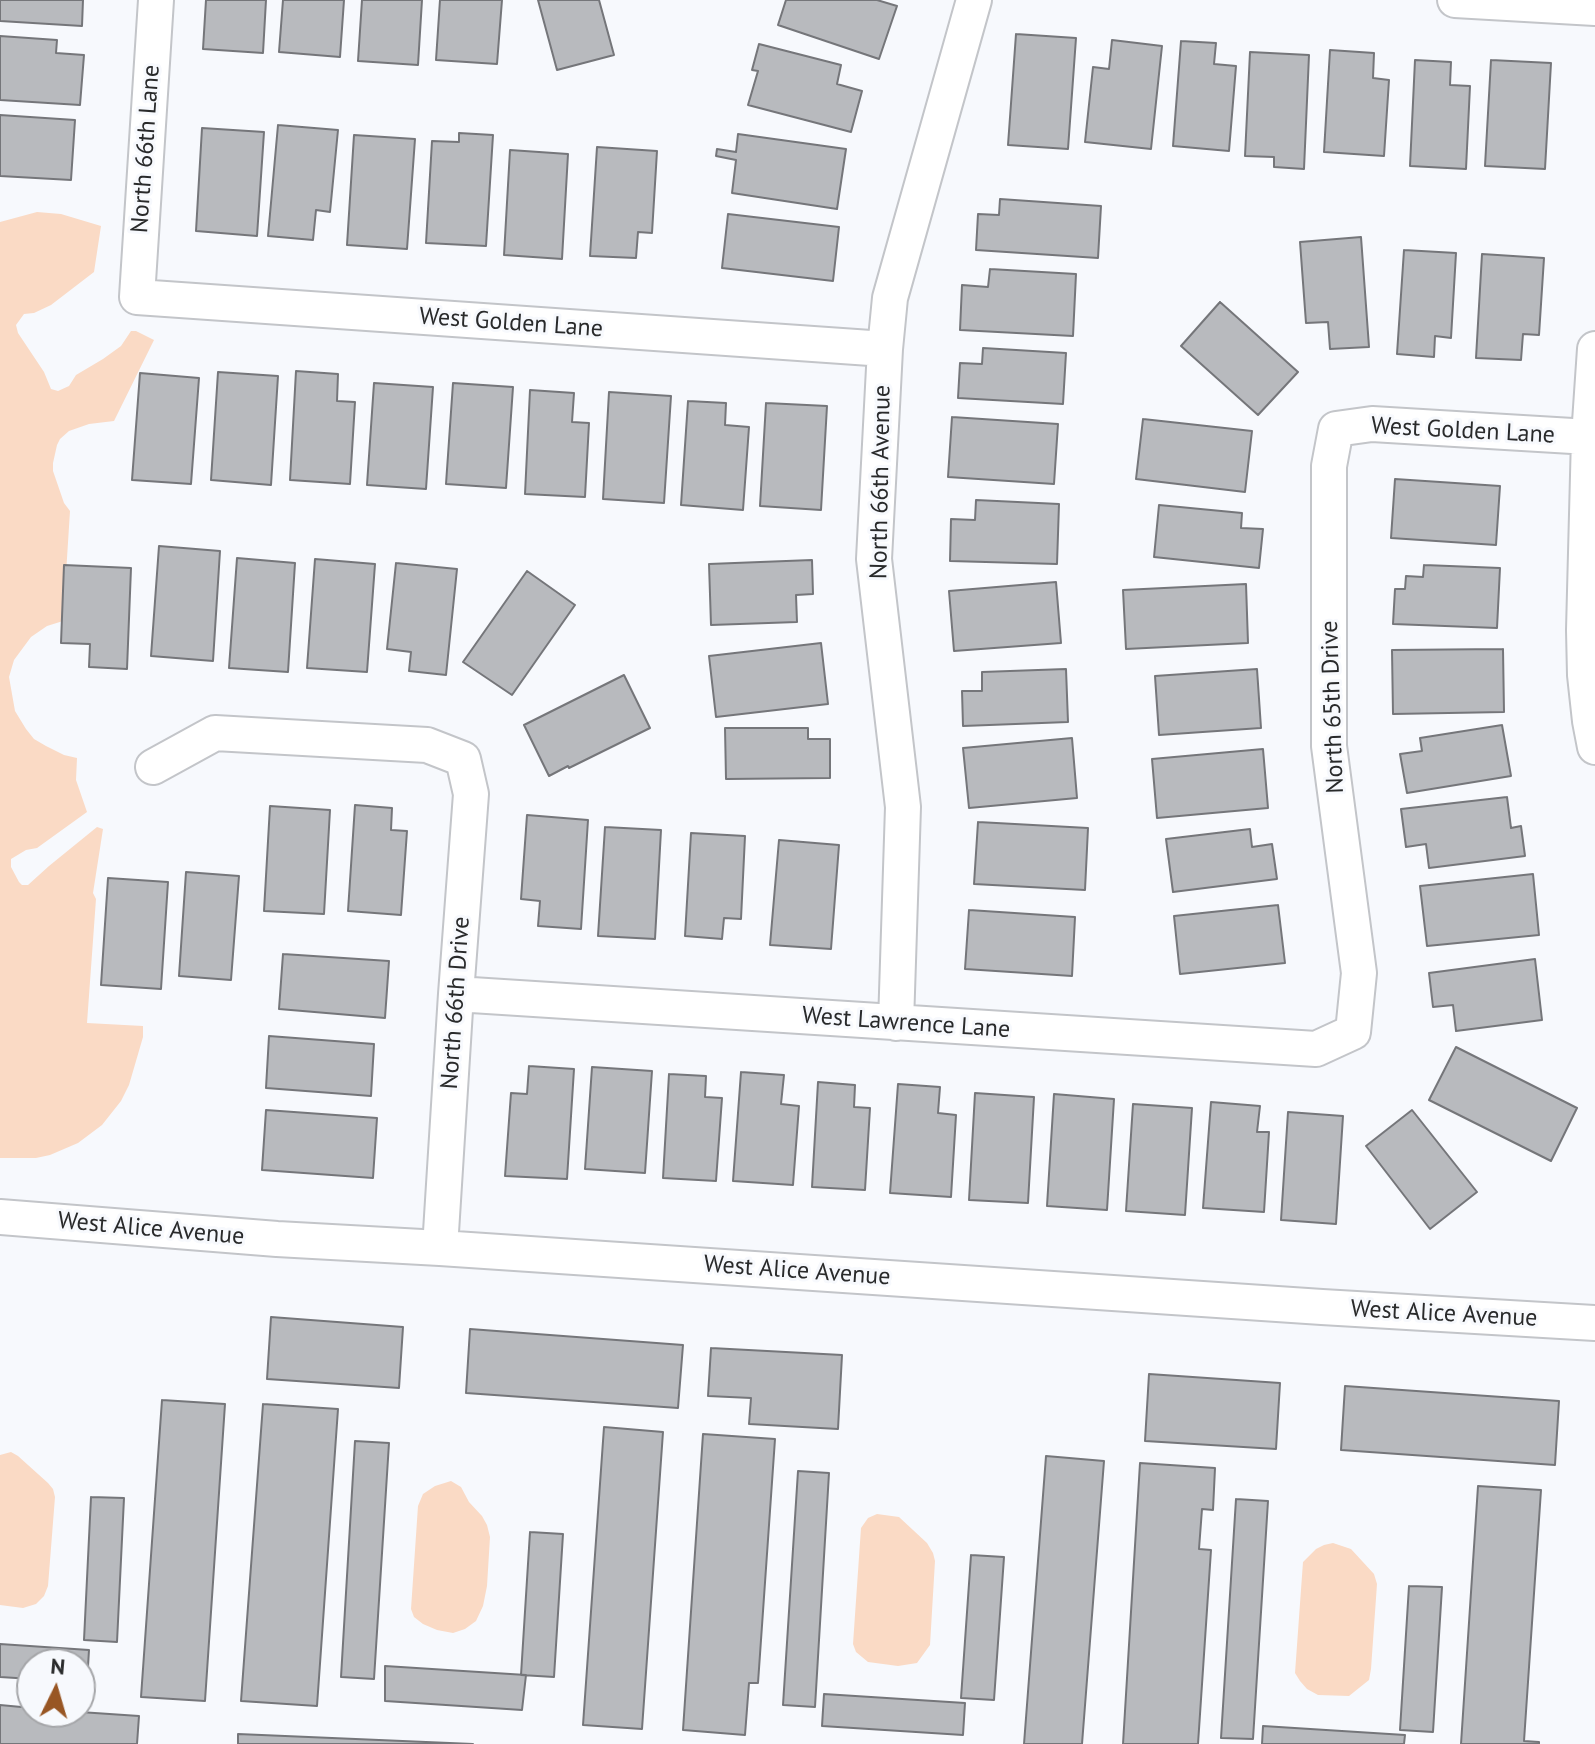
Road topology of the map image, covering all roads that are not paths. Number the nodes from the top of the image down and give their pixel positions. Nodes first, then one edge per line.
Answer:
1 (156, 0) edge
2 (974, 0) edge
3 (1455, 0) edge
4 (1595, 8) edge
5 (137, 297) joint
6 (885, 349) junction
7 (1595, 349) edge
8 (1336, 429) joint
9 (1589, 437) junction
10 (1593, 730) edge
11 (153, 767) dead end
12 (456, 994) junction
13 (896, 1023) junction
14 (1353, 1032) joint
15 (0, 1217) edge
16 (440, 1248) junction
17 (1595, 1323) edge

1 - 5 street, North 66th Lane
2 - 6 street, North 66th Avenue
3 - 4 street
5 - 6 street, West Golden Lane
6 - 13 street, North 66th Avenue
7 - 9 street
8 - 9 street, West Golden Lane
8 - 14 street, North 65th Drive
9 - 10 street
11 - 12 street, North 66th Drive
12 - 13 street, West Lawrence Lane
12 - 16 street, North 66th Drive
13 - 14 street, West Lawrence Lane
15 - 16 street, West Alice Avenue
16 - 17 street, West Alice Avenue

